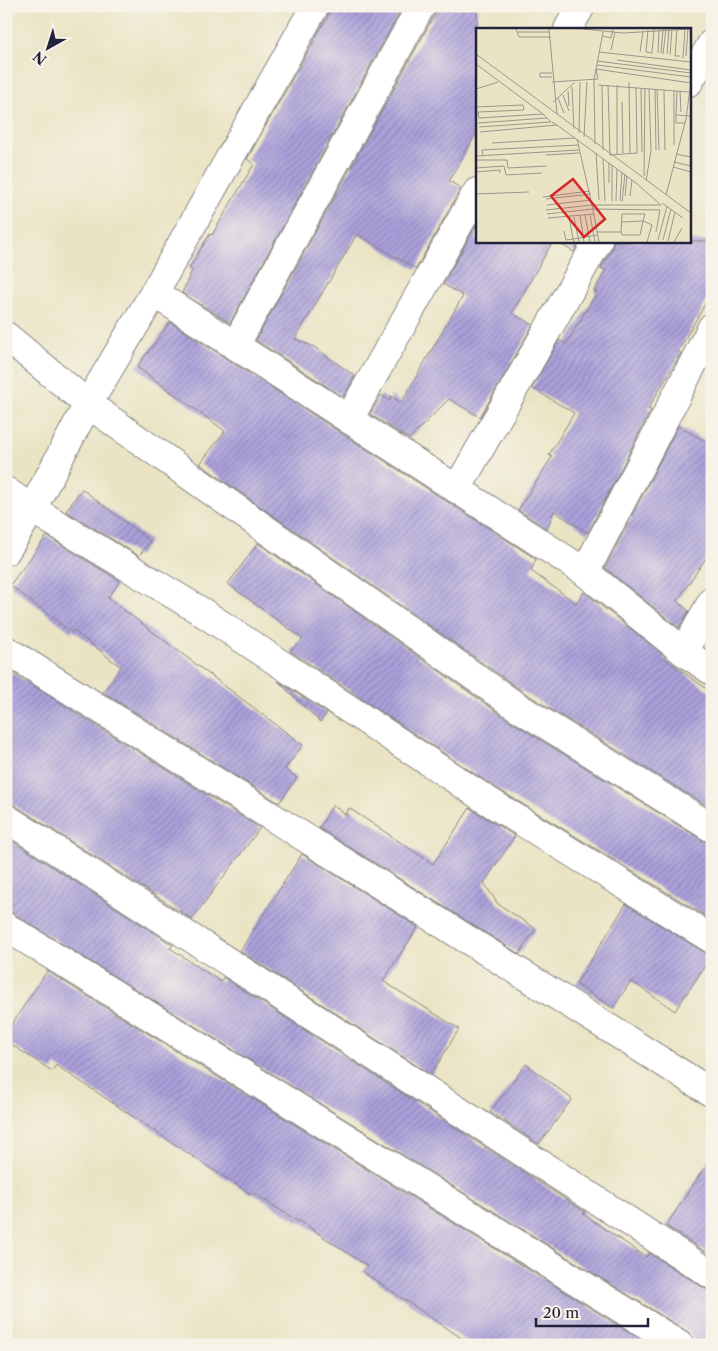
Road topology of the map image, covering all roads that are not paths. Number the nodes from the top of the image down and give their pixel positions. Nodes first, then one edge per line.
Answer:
1 (315, 6) edge
2 (421, 6) edge
3 (581, 6) edge
4 (569, 28) edge
5 (712, 43) edge
6 (690, 80) edge
7 (476, 194) edge
8 (597, 242) edge
9 (154, 293) junction
10 (712, 327) edge
11 (6, 336) edge
12 (236, 346) junction
13 (88, 404) junction
14 (349, 419) junction
15 (456, 489) junction
16 (6, 490) edge
17 (32, 509) junction
18 (6, 550) edge
19 (586, 572) junction
20 (712, 601) edge
21 (6, 650) edge
22 (684, 652) junction
23 (712, 671) edge
24 (6, 818) edge
25 (712, 828) edge
26 (6, 926) edge
27 (712, 939) edge
28 (712, 1093) edge
29 (712, 1275) edge
30 (680, 1345) edge

1 - 9 street
2 - 12 street
3 - 4 street
5 - 6 street
7 - 14 street
8 - 15 street
9 - 12 street
9 - 13 street
10 - 19 street
11 - 13 street
12 - 14 street
13 - 17 street
13 - 25 street
14 - 15 street
15 - 19 street
16 - 17 street
17 - 18 street
17 - 27 street
19 - 22 street
20 - 22 street
21 - 28 street
22 - 23 street
24 - 29 street
26 - 30 street

